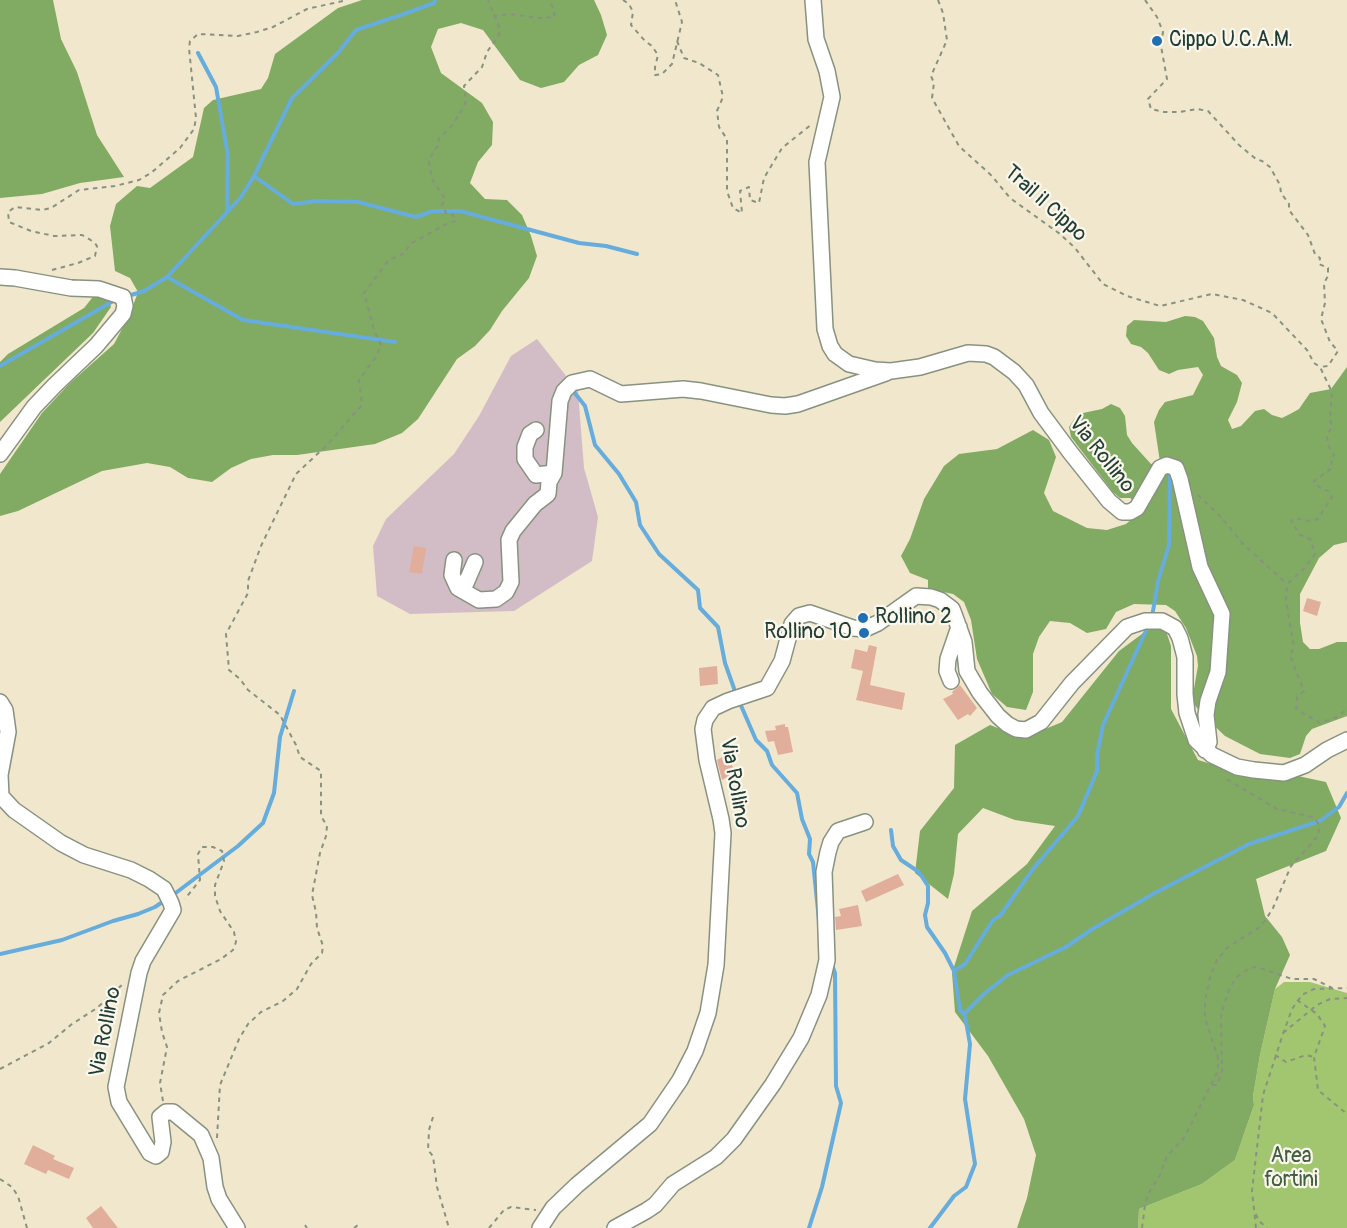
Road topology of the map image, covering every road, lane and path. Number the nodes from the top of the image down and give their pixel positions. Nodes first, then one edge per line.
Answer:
1 (347, 0) edge
2 (488, 0) edge
3 (548, 0) edge
4 (623, 0) edge
5 (675, 0) edge
6 (813, 0) edge
7 (938, 0) edge
8 (1145, 0) edge
9 (493, 16) junction
10 (677, 41) junction
11 (820, 143) junction
12 (0, 277) edge
13 (40, 283) junction
14 (1320, 367) junction
15 (891, 371) junction
16 (536, 430) dead end
17 (0, 454) edge
18 (1179, 472) junction
19 (555, 473) junction
20 (454, 560) dead end
21 (475, 562) dead end
22 (1287, 584) junction
23 (458, 588) junction
24 (959, 627) junction
25 (951, 681) dead end
26 (0, 702) edge
27 (1347, 709) edge
28 (1347, 740) edge
29 (1205, 750) junction
30 (1217, 771) dead end
31 (865, 822) dead end
32 (173, 910) junction
33 (128, 980) dead end
34 (1332, 988) junction
35 (1347, 988) edge
36 (1347, 998) edge
37 (1298, 1000) junction
38 (1312, 1010) junction
39 (1283, 1034) junction
40 (1275, 1055) junction
41 (1314, 1057) junction
42 (0, 1070) edge
43 (1212, 1085) junction
44 (166, 1112) junction
45 (1347, 1114) edge
46 (433, 1117) dead end
47 (217, 1142) dead end
48 (0, 1179) edge
49 (1254, 1205) junction
50 (553, 1209) junction
51 (358, 1225) dead end
52 (27, 1228) edge
53 (237, 1228) edge
54 (354, 1228) edge
55 (449, 1228) edge
56 (489, 1228) edge
57 (540, 1228) edge
58 (615, 1228) edge
59 (1142, 1228) edge
60 (1256, 1228) edge
61 (1266, 1228) edge

1 - 13 path
2 - 9 path
3 - 9 path
4 - 10 path
5 - 10 path
6 - 11 street, Via Rollino
7 - 14 path, Trail il Cippo
8 - 14 path
9 - 47 path
10 - 11 path
11 - 15 street, Via Rollino
12 - 13 street
13 - 17 street
14 - 22 path, Trail il Cippo
15 - 18 street, Via Rollino
15 - 19 street, Via Rollino
16 - 19 street
18 - 22 path
18 - 29 street
19 - 23 street, Via Rollino
20 - 23 street
21 - 23 street
22 - 27 path
24 - 25 street
24 - 29 street, Via Rollino
24 - 50 street, Via Rollino
26 - 32 street
28 - 29 street
30 - 43 path
31 - 58 street
32 - 44 street, Via Rollino
32 - 44 path
33 - 42 path
34 - 35 path
34 - 37 path
34 - 43 path
36 - 38 path
37 - 38 path
37 - 39 path
38 - 39 path
38 - 41 path
39 - 40 path
40 - 41 path
40 - 49 path
41 - 45 path
43 - 59 path
44 - 53 street
46 - 55 path
48 - 52 path
49 - 60 path
49 - 61 path
50 - 56 path
50 - 57 street, Via Rollino
51 - 54 path

